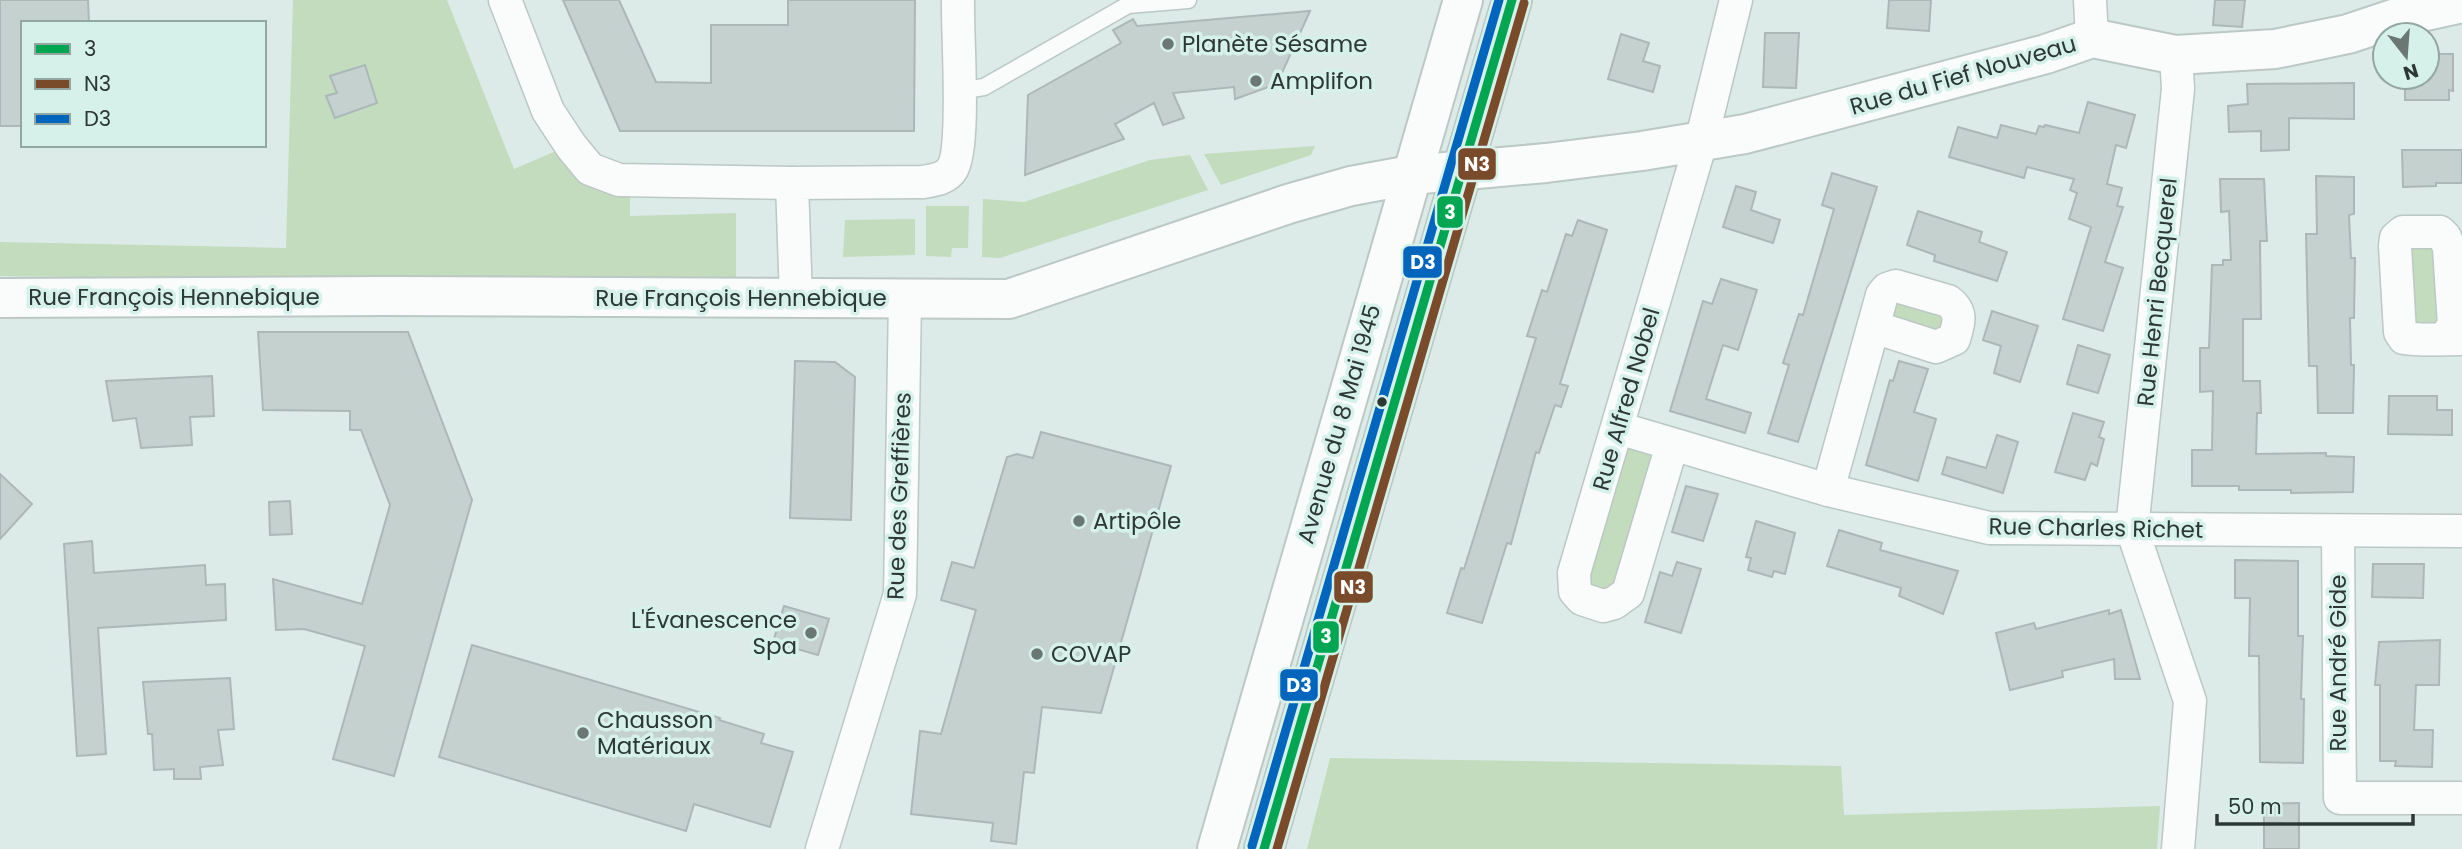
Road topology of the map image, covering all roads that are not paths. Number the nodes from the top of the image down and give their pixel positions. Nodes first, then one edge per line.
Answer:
1 (505, 0) edge
2 (957, 0) edge
3 (1188, 0) edge
4 (1462, 0) edge
5 (1512, 0) edge
6 (1737, 0) edge
7 (2090, 0) edge
8 (2462, 3) edge
9 (2396, 9) edge
10 (2092, 38) junction
11 (2176, 55) junction
12 (959, 91) junction
13 (1700, 142) junction
14 (1462, 170) junction
15 (1411, 176) junction
16 (792, 183) junction
17 (0, 298) edge
18 (796, 299) junction
19 (905, 299) junction
20 (1874, 327) dead end
21 (1618, 428) junction
22 (1672, 445) junction
23 (1828, 489) junction
24 (2132, 529) junction
25 (2462, 530) edge
26 (2338, 531) junction
27 (2462, 798) edge
28 (822, 849) edge
29 (1217, 849) edge
30 (1264, 849) edge
31 (2178, 849) edge

1 - 16 street
2 - 12 street
3 - 12 lane
4 - 15 street, Avenue du 8 Mai 1945
5 - 14 street, Avenue du 8 Mai 1945
6 - 13 street, Rue Alfred Nobel
7 - 10 street
8 - 9 street, Rue du Fief Nouveau
9 - 11 street, Rue du Fief Nouveau
10 - 11 street, Rue du Fief Nouveau
10 - 13 street, Rue du Fief Nouveau
11 - 24 street, Rue Henri Becquerel
12 - 16 street
13 - 14 street, Rue du Fief Nouveau
13 - 21 street, Rue Alfred Nobel
14 - 15 street, Rue François Hennebique
14 - 30 street, Avenue du 8 Mai 1945
15 - 19 street, Rue François Hennebique
15 - 29 street, Avenue du 8 Mai 1945
16 - 18 street
17 - 18 street, Rue François Hennebique
18 - 19 street, Rue François Hennebique
19 - 28 street, Rue des Greffières
20 - 23 street
21 - 22 street, Rue Charles Richet
21 - 22 street, Rue Alfred Nobel
22 - 23 street, Rue Charles Richet
23 - 24 street, Rue Charles Richet
24 - 26 street, Rue Charles Richet
24 - 31 street
25 - 26 street, Rue Charles Richet
26 - 27 street, Rue André Gide

